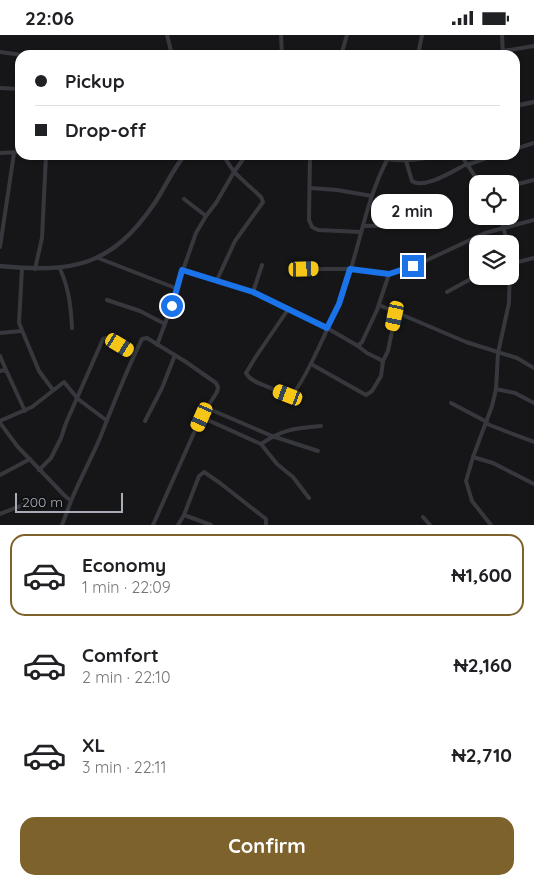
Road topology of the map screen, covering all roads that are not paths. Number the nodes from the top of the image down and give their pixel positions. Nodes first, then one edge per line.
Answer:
1 (167, 35) edge
2 (281, 35) edge
3 (347, 35) edge
4 (422, 35) edge
5 (502, 35) edge
6 (534, 46) edge
7 (171, 50) edge
8 (282, 50) edge
9 (342, 50) edge
10 (419, 50) edge
11 (502, 50) edge
12 (516, 50) edge
13 (0, 53) edge
14 (15, 54) edge
15 (0, 88) edge
16 (15, 89) edge
17 (534, 102) edge
18 (520, 105) edge
19 (534, 143) edge
20 (520, 147) edge
21 (0, 153) edge
22 (14, 153) joint
23 (46, 160) edge
24 (181, 160) edge
25 (226, 160) edge
26 (242, 160) edge
27 (310, 160) edge
28 (387, 160) joint
29 (412, 160) edge
30 (464, 160) edge
31 (480, 160) edge
32 (406, 161) junction
33 (467, 164) junction
34 (234, 172) junction
35 (474, 175) edge
36 (534, 180) edge
37 (519, 184) edge
38 (310, 188) junction
39 (372, 196) junction
40 (184, 199) dead end
41 (206, 215) junction
42 (534, 220) edge
43 (408, 225) dead end
44 (503, 225) edge
45 (363, 226) junction
46 (504, 228) junction
47 (361, 232) junction
48 (506, 235) edge
49 (0, 247) edge
50 (98, 258) junction
51 (534, 258) edge
52 (519, 262) edge
53 (262, 265) dead end
54 (0, 266) edge
55 (22, 268) junction
56 (35, 269) junction
57 (60, 269) junction
58 (304, 269) dead end
59 (350, 269) junction
60 (182, 270) junction
61 (389, 274) junction
62 (217, 280) junction
63 (469, 280) edge
64 (509, 285) edge
65 (178, 289) junction
66 (253, 292) junction
67 (447, 292) dead end
68 (107, 300) dead end
69 (379, 305) junction
70 (289, 308) junction
71 (397, 313) junction
72 (165, 324) junction
73 (327, 328) junction
74 (72, 329) dead end
75 (21, 331) junction
76 (0, 333) edge
77 (157, 345) junction
78 (358, 346) junction
79 (498, 353) junction
80 (135, 354) junction
81 (175, 355) junction
82 (0, 356) edge
83 (383, 361) junction
84 (311, 364) junction
85 (534, 368) edge
86 (0, 371) edge
87 (6, 371) junction
88 (496, 389) junction
89 (53, 390) junction
90 (78, 399) junction
91 (451, 403) dead end
92 (534, 403) edge
93 (207, 408) junction
94 (25, 411) junction
95 (202, 417) junction
96 (106, 420) junction
97 (145, 421) dead end
98 (0, 422) edge
99 (487, 423) junction
100 (321, 426) dead end
101 (272, 436) junction
102 (534, 442) edge
103 (261, 444) junction
104 (318, 451) dead end
105 (473, 457) junction
106 (30, 459) junction
107 (40, 470) junction
108 (0, 475) edge
109 (534, 483) edge
110 (309, 498) dead end
111 (38, 499) dead end
112 (71, 501) junction
113 (0, 514) edge
114 (184, 515) junction
115 (423, 517) dead end
116 (62, 525) edge
117 (154, 525) edge
118 (178, 525) edge
119 (211, 525) edge
120 (266, 525) edge
121 (430, 525) edge
122 (492, 525) edge

1 - 7 street
2 - 8 street
3 - 9 street
4 - 10 street
5 - 11 street
6 - 12 street
13 - 14 street
15 - 16 street
17 - 18 street
19 - 20 street
21 - 22 street
22 - 49 street
23 - 56 street
24 - 50 street
25 - 34 street
26 - 34 street
27 - 38 street
28 - 32 street
28 - 39 street
29 - 32 street
30 - 33 street
31 - 33 street
32 - 33 street
33 - 35 street
34 - 41 street
34 - 62 street
36 - 37 street
38 - 39 street
38 - 47 street
39 - 45 street
40 - 41 street
41 - 60 street
42 - 46 street
43 - 45 street
44 - 46 street
45 - 47 street
46 - 48 street
46 - 61 street
47 - 59 street
50 - 57 street
50 - 65 street
51 - 52 street
53 - 66 street
54 - 55 street
55 - 56 street
55 - 75 street
56 - 57 street
57 - 74 street
58 - 59 street
59 - 61 street
59 - 73 street
60 - 62 street
60 - 65 street
61 - 69 street
62 - 66 street
63 - 67 street
64 - 79 street
65 - 72 street
66 - 70 street
68 - 72 street
69 - 71 street
69 - 78 street
70 - 73 street
70 - 84 street
71 - 79 street
71 - 83 street
72 - 77 street
73 - 78 street
73 - 84 street
75 - 76 street
75 - 89 street
77 - 80 street
77 - 81 street
78 - 83 street
79 - 85 street
79 - 88 street
80 - 90 street
80 - 96 street
81 - 93 street
81 - 97 street
82 - 87 street
83 - 84 street
86 - 87 street
87 - 94 street
88 - 92 street
88 - 99 street
89 - 90 street
89 - 94 street
90 - 96 street
90 - 107 street
91 - 99 street
93 - 95 street
93 - 101 street
94 - 98 street
95 - 103 street
95 - 117 street
96 - 112 street
98 - 106 street
99 - 102 street
99 - 105 street
100 - 101 street
101 - 103 street
101 - 104 street
103 - 110 street
105 - 109 street
105 - 122 street
106 - 107 street
106 - 108 street
107 - 112 street
111 - 113 street
112 - 116 street
114 - 118 street
114 - 119 street
114 - 120 street
115 - 121 street

